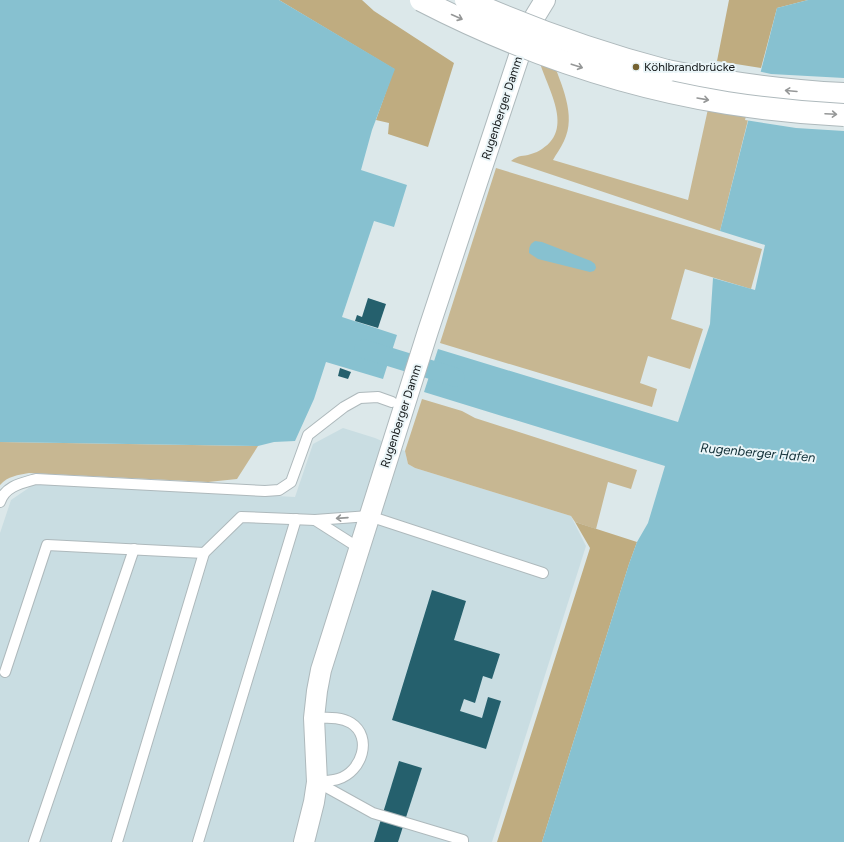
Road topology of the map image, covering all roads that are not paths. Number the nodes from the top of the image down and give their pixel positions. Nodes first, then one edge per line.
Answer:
1 (421, 0) edge
2 (466, 0) edge
3 (545, 0) edge
4 (844, 94) edge
5 (844, 115) edge
6 (400, 399) junction
7 (0, 502) edge
8 (369, 516) junction
9 (296, 519) junction
10 (314, 520) junction
11 (359, 548) junction
12 (134, 549) junction
13 (204, 553) junction
14 (543, 573) dead end
15 (5, 672) dead end
16 (314, 718) junction
17 (317, 782) junction
18 (34, 842) edge
19 (117, 842) edge
20 (198, 842) edge
21 (304, 842) edge
22 (463, 842) edge

1 -> 5 main road, bridge
4 -> 2 main road, bridge
3 - 6 street, Rugenberger Damm
6 - 7 lane
6 - 8 street, Rugenberger Damm
8 -> 10 lane
8 - 11 street, Rugenberger Damm
8 - 14 lane
9 - 10 lane
9 - 13 lane
9 - 20 lane
10 - 11 lane
11 - 16 street, Rugenberger Damm
12 - 13 lane
12 - 15 lane
12 - 18 lane
13 - 19 lane
16 - 17 street, Rugenberger Damm
16 - 17 lane
17 - 21 street, Rugenberger Damm
17 - 22 lane

